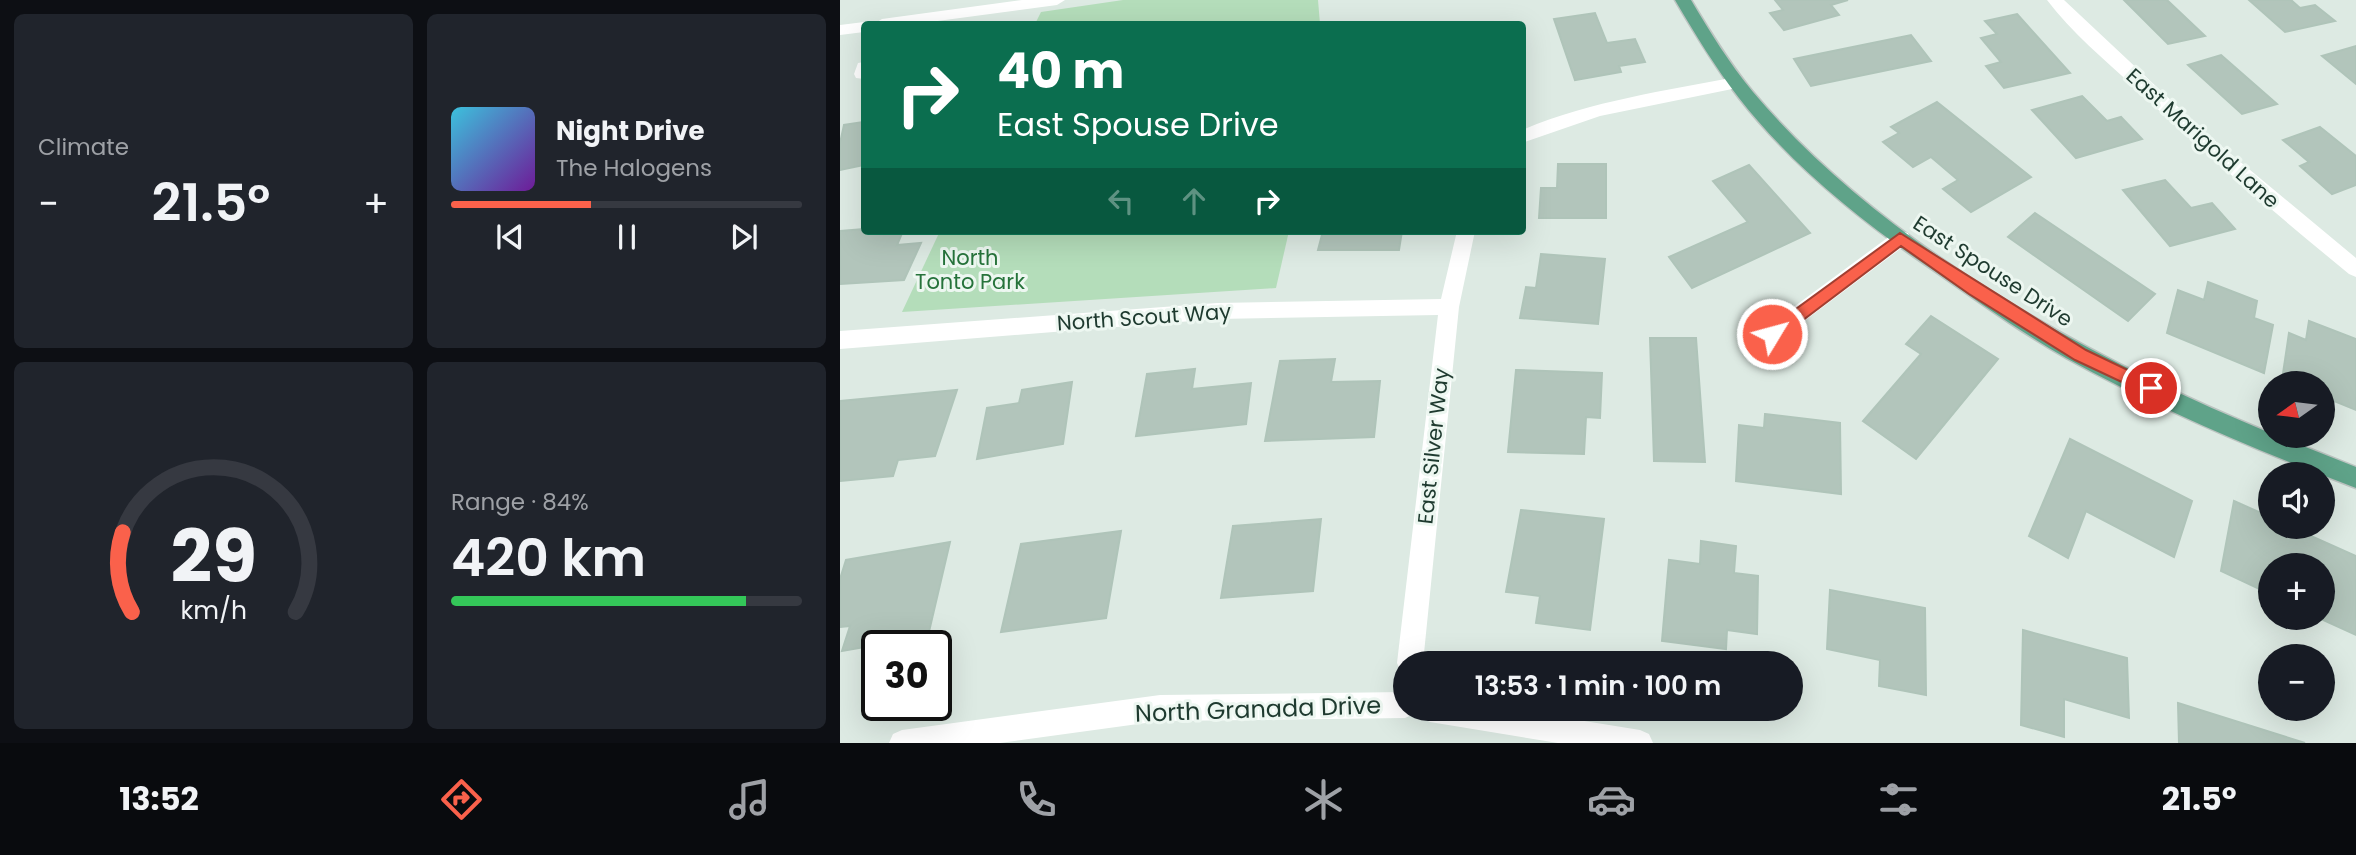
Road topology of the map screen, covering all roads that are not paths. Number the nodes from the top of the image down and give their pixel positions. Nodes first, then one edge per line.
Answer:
1 (1057, 0) edge
2 (1683, 0) edge
3 (2055, 0) edge
4 (905, 21) edge
5 (861, 27) edge
6 (840, 30) edge
7 (1737, 83) junction
8 (1526, 135) edge
9 (1465, 235) edge
10 (1900, 238) junction
11 (2356, 270) edge
12 (1449, 307) junction
13 (1772, 334) dead end
14 (840, 340) edge
15 (2356, 478) edge
16 (1410, 651) edge
17 (1393, 704) edge
18 (1504, 721) edge
19 (902, 743) edge
20 (1640, 743) edge

1 - 4 street
2 - 7 main road, East Spouse Drive
3 - 11 street, East Marigold Lane
5 - 6 street
7 - 8 street
7 - 10 main road, East Spouse Drive
9 - 12 street, East Silver Way
10 - 13 street
10 - 15 main road, East Spouse Drive
12 - 14 street, North Scout Way
12 - 16 street, East Silver Way
17 - 19 street, North Granada Drive
18 - 20 street

